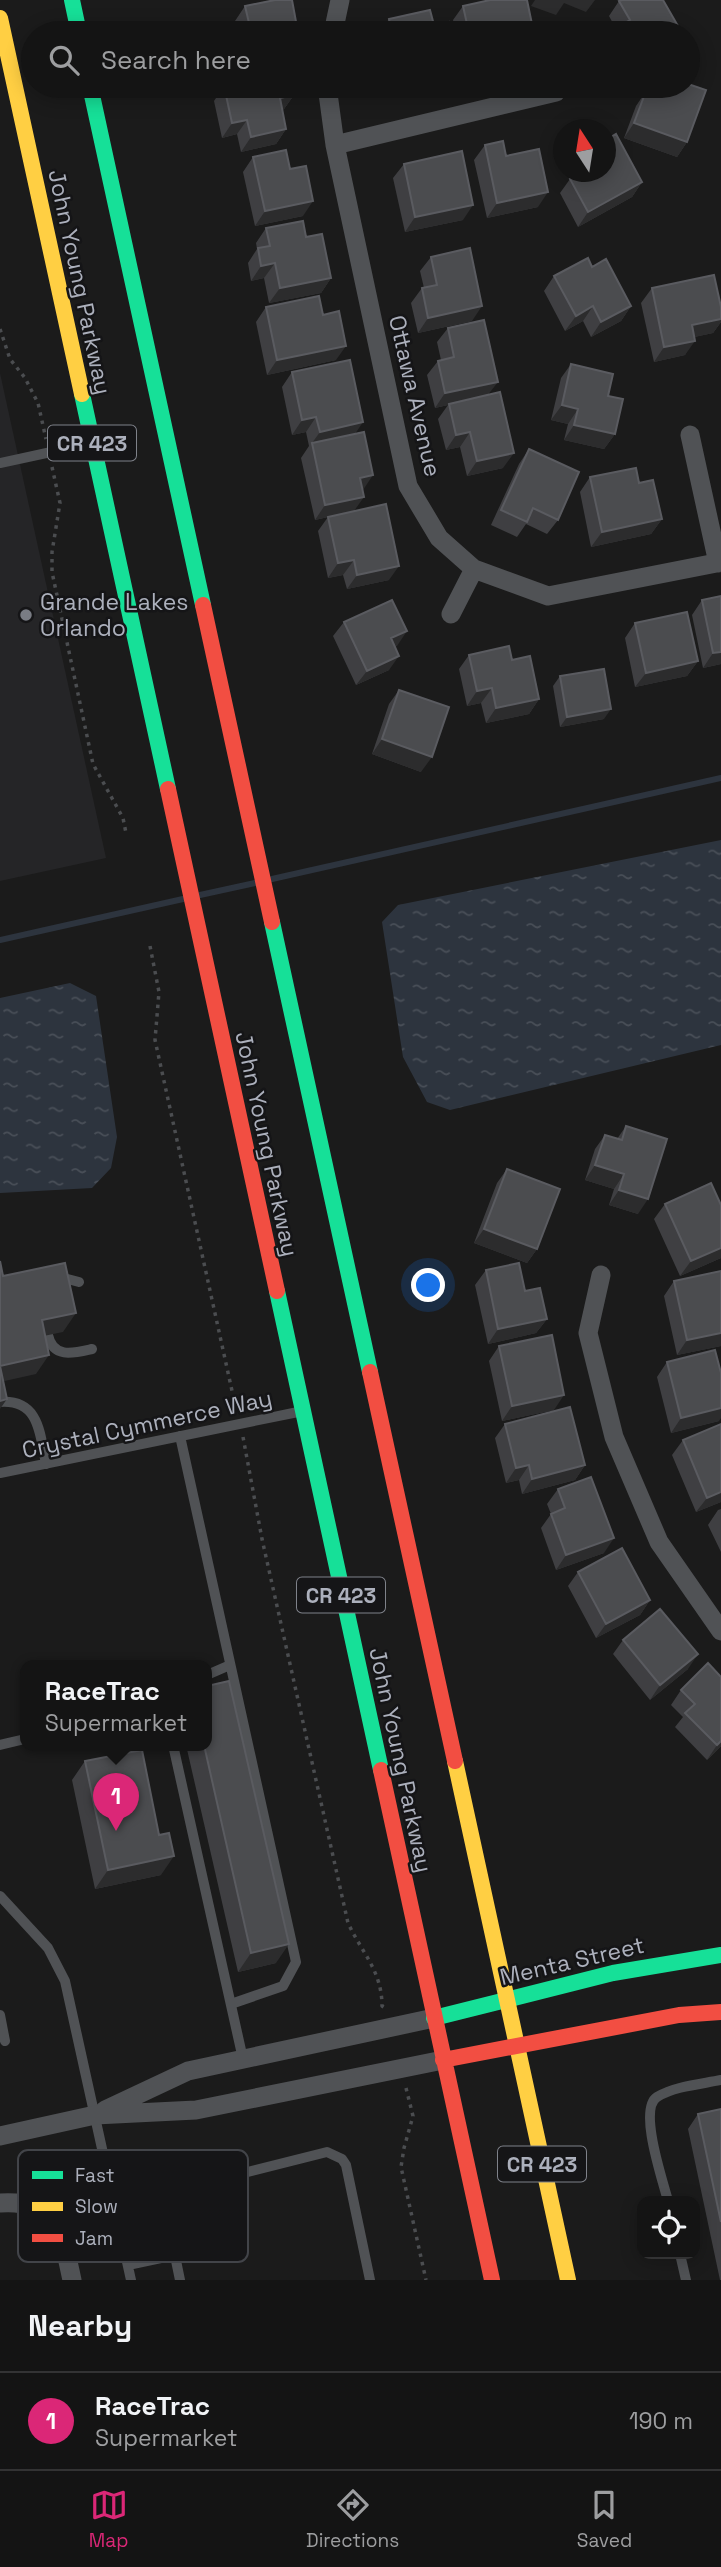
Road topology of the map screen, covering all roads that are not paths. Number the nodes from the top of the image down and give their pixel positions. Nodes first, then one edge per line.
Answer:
1 (72, 0) edge
2 (340, 0) edge
3 (0, 18) edge
4 (76, 21) edge
5 (336, 21) edge
6 (93, 98) edge
7 (329, 98) edge
8 (531, 98) edge
9 (335, 145) junction
10 (690, 435) dead end
11 (92, 444) junction
12 (0, 463) edge
13 (720, 563) edge
14 (474, 569) junction
15 (451, 614) dead end
16 (601, 1275) dead end
17 (45, 1278) edge
18 (79, 1282) dead end
19 (48, 1335) edge
20 (92, 1349) dead end
21 (0, 1402) edge
22 (301, 1412) junction
23 (180, 1436) junction
24 (46, 1464) junction
25 (0, 1474) edge
26 (721, 1630) edge
27 (230, 1665) junction
28 (212, 1673) edge
29 (20, 1741) edge
30 (0, 1745) edge
31 (174, 1751) edge
32 (0, 1896) edge
33 (721, 1955) edge
34 (506, 1999) junction
35 (231, 2004) junction
36 (721, 2012) edge
37 (0, 2015) edge
38 (434, 2018) junction
39 (5, 2041) dead end
40 (516, 2047) junction
41 (243, 2059) junction
42 (443, 2060) junction
43 (721, 2080) edge
44 (95, 2115) junction
45 (0, 2136) edge
46 (103, 2150) edge
47 (248, 2172) edge
48 (666, 2196) edge
49 (18, 2202) edge
50 (0, 2203) edge
51 (681, 2259) edge
52 (68, 2262) edge
53 (127, 2262) edge
54 (142, 2262) edge
55 (176, 2262) edge
56 (128, 2265) junction
57 (72, 2280) edge
58 (131, 2280) edge
59 (180, 2280) edge
60 (370, 2280) edge
61 (492, 2280) edge
62 (568, 2280) edge
63 (686, 2280) edge

1 - 4 main road
2 - 5 street
3 - 11 main road, John Young Parkway / CR 423
6 - 34 main road, CR 423
7 - 9 street, Ottawa Avenue
8 - 9 street
9 - 14 street, Ottawa Avenue
10 - 13 street
11 - 12 lane
11 - 22 main road, John Young Parkway / CR 423
13 - 14 street, Ottawa Avenue
14 - 15 street
16 - 26 street
17 - 18 lane
19 - 20 lane
21 - 24 lane
22 - 23 lane, Crystal Cymmerce Way
22 - 38 main road, John Young Parkway / CR 423
23 - 24 lane, Crystal Cymmerce Way
23 - 27 lane
24 - 25 lane, Crystal Cymmerce Way
27 - 28 lane
27 - 35 lane
29 - 30 lane
31 - 35 lane
32 - 44 lane
33 - 34 main road, Menta Street
34 - 38 main road, Menta Street
34 - 40 main road, CR 423
35 - 41 lane
36 - 40 main road
37 - 39 lane
38 - 41 street
38 - 42 main road, John Young Parkway / CR 423
40 - 42 main road
40 - 62 main road, CR 423
41 - 44 street
42 - 44 street
42 - 61 main road, John Young Parkway / CR 423
43 - 48 lane
44 - 45 street
44 - 46 lane
47 - 60 lane
49 - 50 street
51 - 63 lane
52 - 57 street
53 - 56 lane
54 - 56 lane
55 - 59 lane
56 - 58 lane

